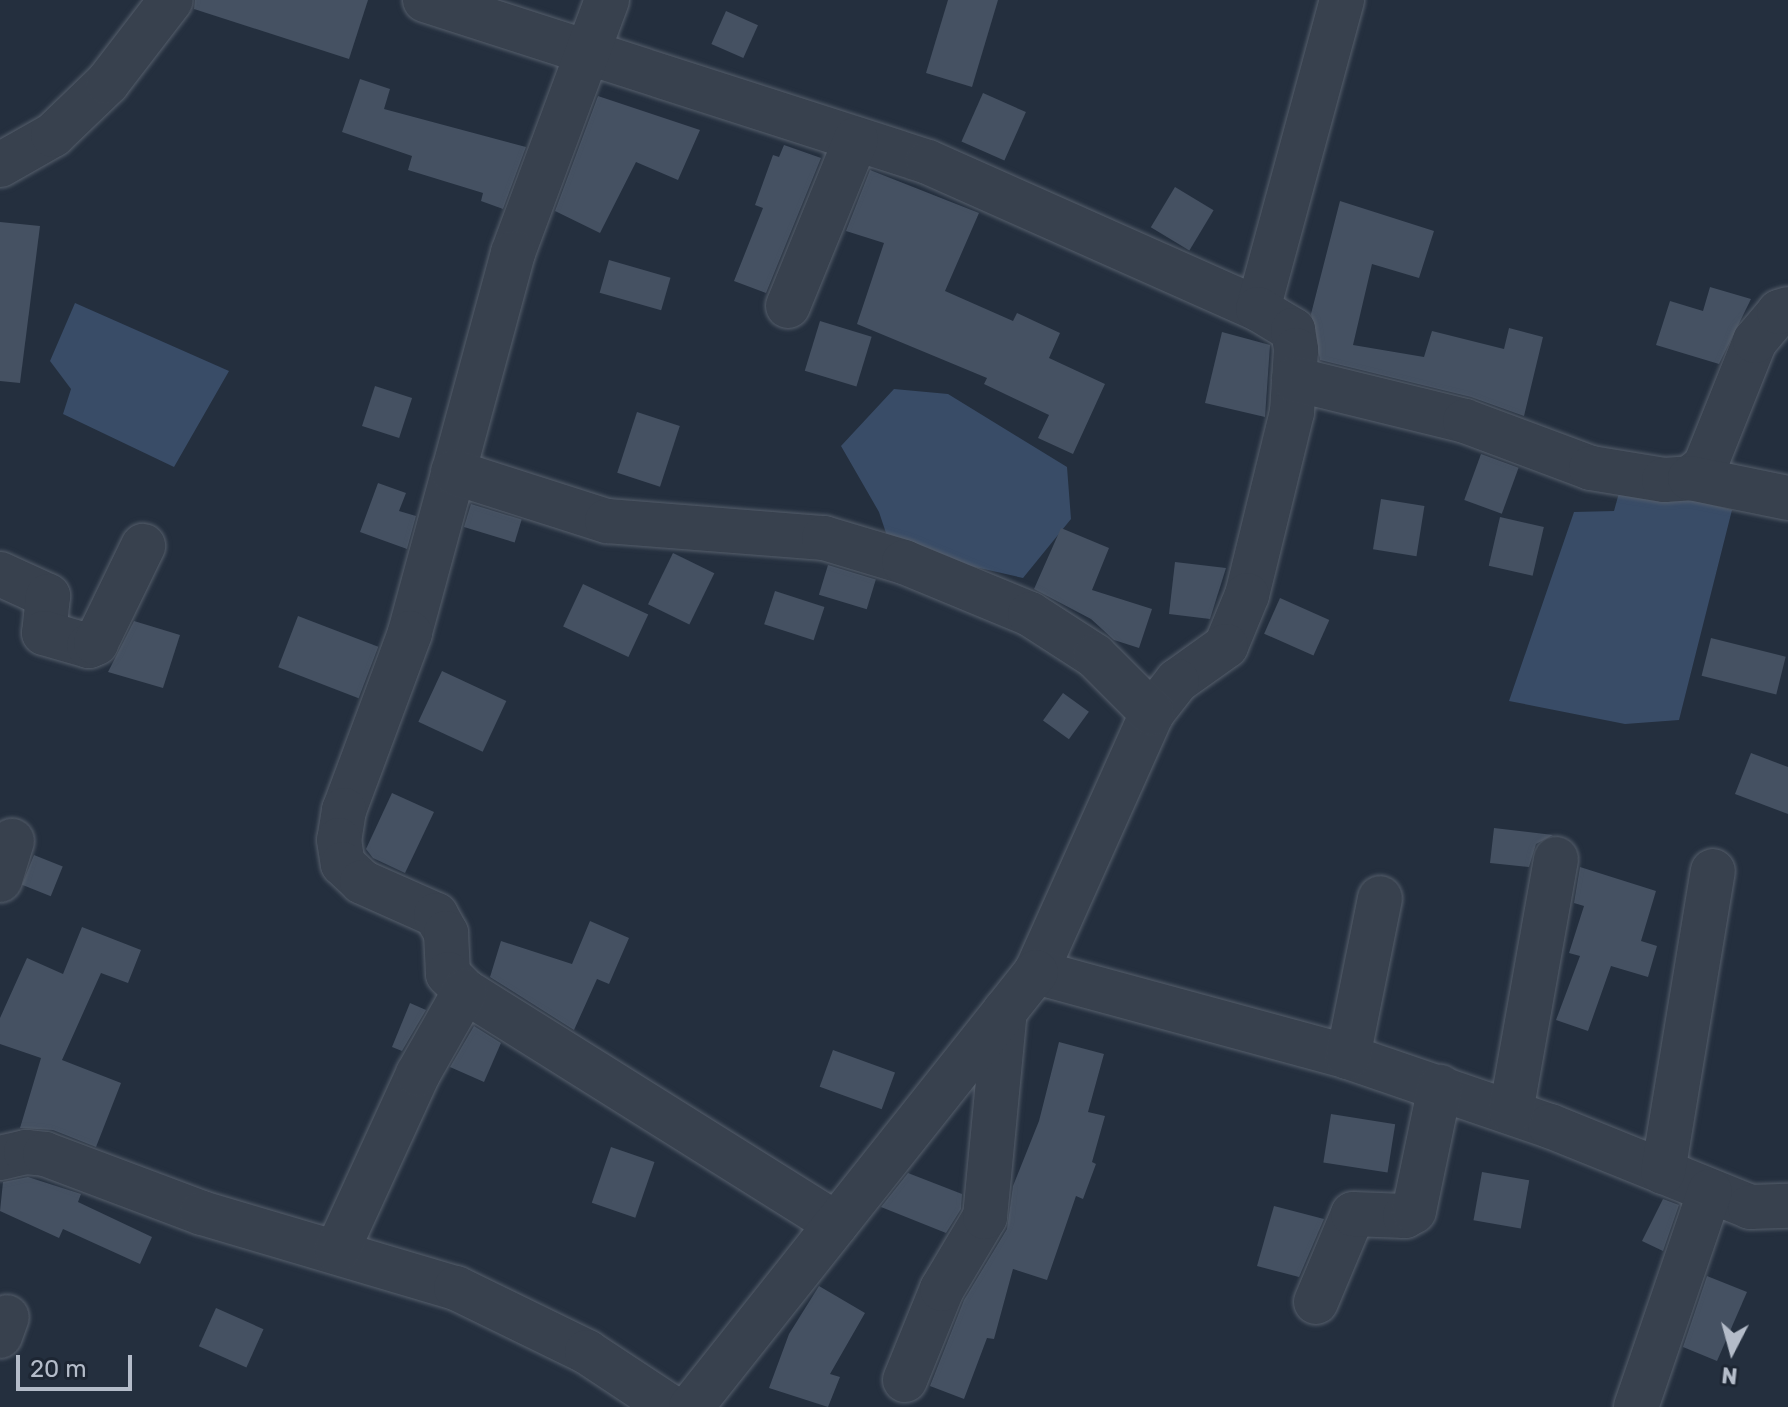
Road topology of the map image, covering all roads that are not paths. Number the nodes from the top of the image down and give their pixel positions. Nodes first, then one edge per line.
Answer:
1 (171, 0) edge
2 (425, 0) edge
3 (607, 0) edge
4 (1342, 0) edge
5 (584, 54) junction
6 (856, 139) junction
7 (0, 165) edge
8 (788, 306) dead end
9 (1258, 309) junction
10 (1788, 309) edge
11 (1294, 379) junction
12 (453, 472) junction
13 (1690, 478) junction
14 (1788, 498) edge
15 (143, 546) dead end
16 (0, 574) edge
17 (1152, 713) junction
18 (1556, 859) dead end
19 (1713, 871) dead end
20 (1380, 898) dead end
21 (1036, 972) junction
22 (465, 991) junction
23 (1005, 1011) junction
24 (1348, 1057) junction
25 (1440, 1087) junction
26 (1511, 1112) junction
27 (0, 1158) edge
28 (1663, 1172) junction
29 (1710, 1191) junction
30 (1788, 1206) edge
31 (836, 1224) junction
32 (337, 1251) junction
33 (1316, 1302) dead end
34 (905, 1380) dead end
35 (670, 1407) edge
36 (691, 1407) edge
37 (1636, 1407) edge

1 - 7 street
2 - 5 street
3 - 5 street
4 - 9 street
5 - 6 street
5 - 12 street
6 - 8 street
6 - 9 street
9 - 11 street
10 - 13 street
11 - 13 street
11 - 17 street
12 - 17 street
12 - 22 street
13 - 14 street
15 - 16 street
17 - 21 street
18 - 26 street
19 - 28 street
20 - 24 street
21 - 23 street
21 - 24 street
22 - 31 street
22 - 32 street
23 - 31 street
23 - 34 street
24 - 25 street
25 - 26 street
25 - 33 street
26 - 28 street
27 - 32 street
28 - 29 street
29 - 30 street
29 - 37 street
31 - 36 street
32 - 35 street

